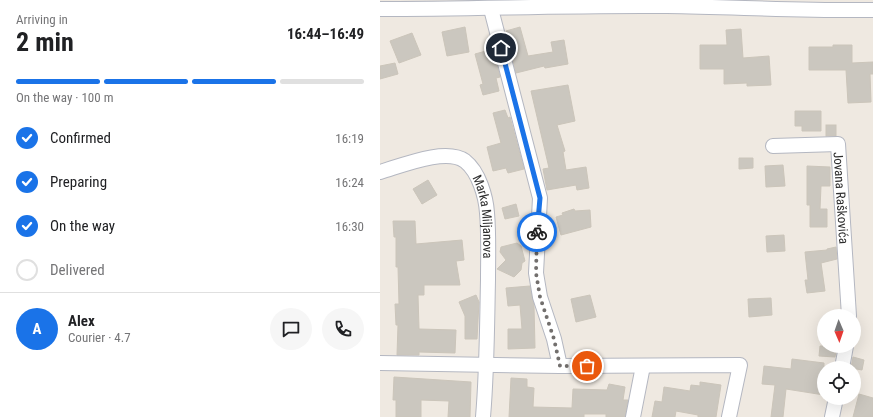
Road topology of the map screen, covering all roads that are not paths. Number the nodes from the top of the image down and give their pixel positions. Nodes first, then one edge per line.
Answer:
1 (706, 4) edge
2 (491, 8) junction
3 (380, 9) edge
4 (873, 10) edge
5 (774, 146) dead end
6 (380, 172) edge
7 (849, 309) edge
8 (380, 363) edge
9 (487, 366) junction
10 (560, 366) junction
11 (643, 366) junction
12 (835, 405) edge
13 (483, 417) edge
14 (633, 417) edge
15 (729, 417) edge
16 (832, 417) edge

1 - 2 street
1 - 4 street
2 - 3 street
2 - 10 street
5 - 7 street, Jovana Raškovića
6 - 9 street, Marka Miljanova
8 - 9 street
9 - 10 street
9 - 13 street, Marka Miljanova
10 - 11 street
11 - 14 street
11 - 15 street
12 - 16 street

